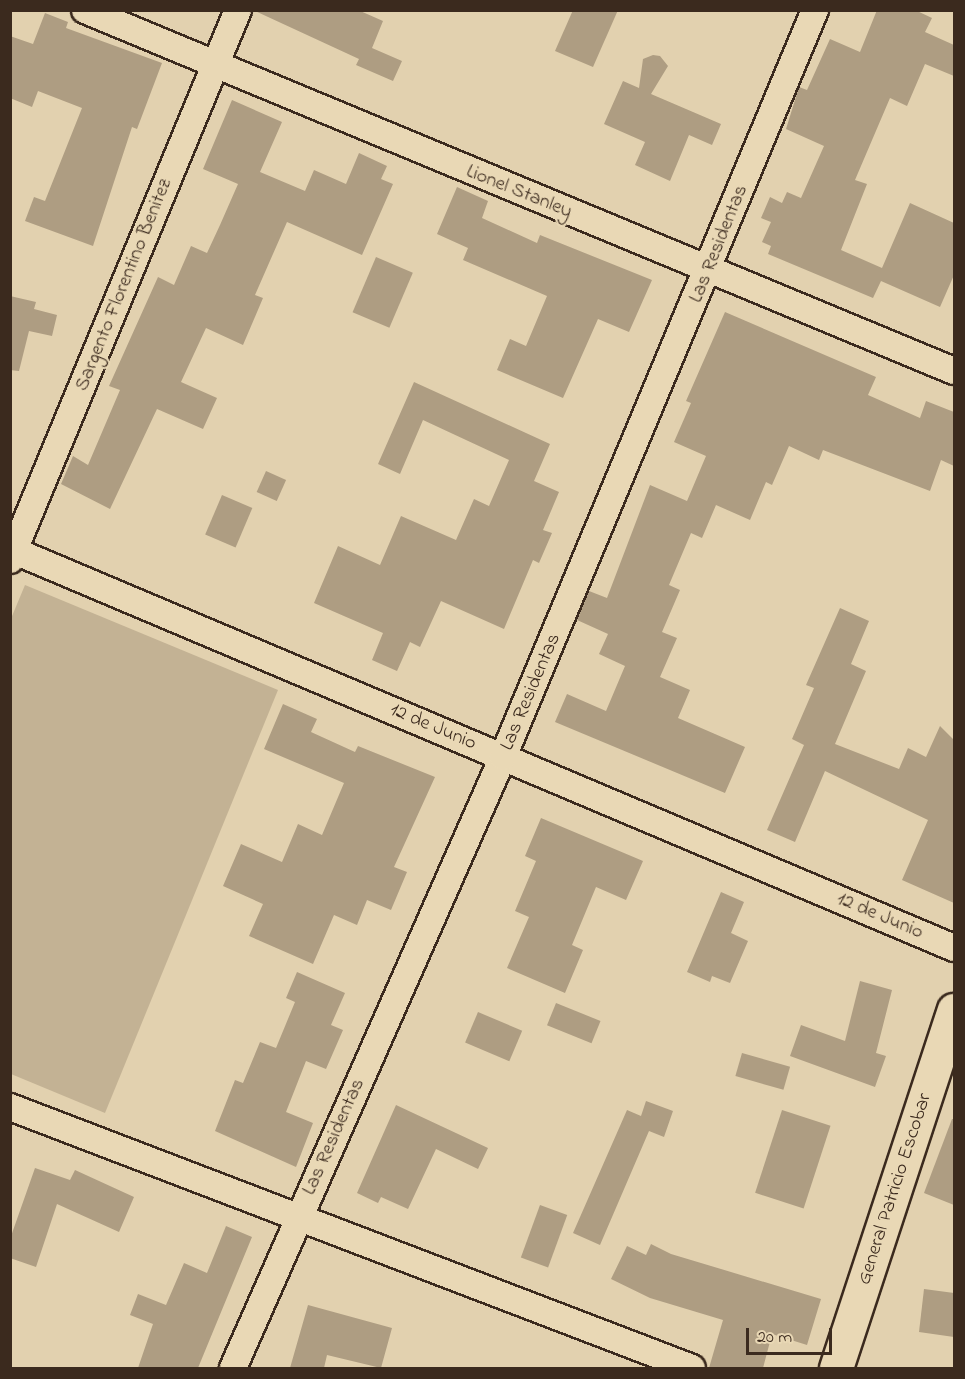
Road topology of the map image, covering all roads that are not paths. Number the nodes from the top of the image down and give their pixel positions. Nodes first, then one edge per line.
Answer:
1 (86, 10) edge
2 (238, 10) edge
3 (814, 10) edge
4 (215, 67) junction
5 (708, 270) junction
6 (954, 371) edge
7 (12, 553) edge
8 (503, 757) junction
9 (954, 948) edge
10 (954, 1010) edge
11 (10, 1107) edge
12 (298, 1217) junction
13 (233, 1368) edge
14 (692, 1368) edge
15 (836, 1368) edge

1 - 4 street, Lionel Stanley
2 - 4 street, Sargento Florentino Benitez
3 - 5 street, Las Residentas
4 - 5 street, Lionel Stanley
4 - 7 street, Sargento Florentino Benitez
5 - 6 street, Lionel Stanley
5 - 8 street, Las Residentas
7 - 8 street, 12 de Junio
8 - 9 street, 12 de Junio
8 - 12 street, Las Residentas
10 - 15 street, General Patricio Escobar
11 - 12 street
12 - 13 street, Las Residentas
12 - 14 street

